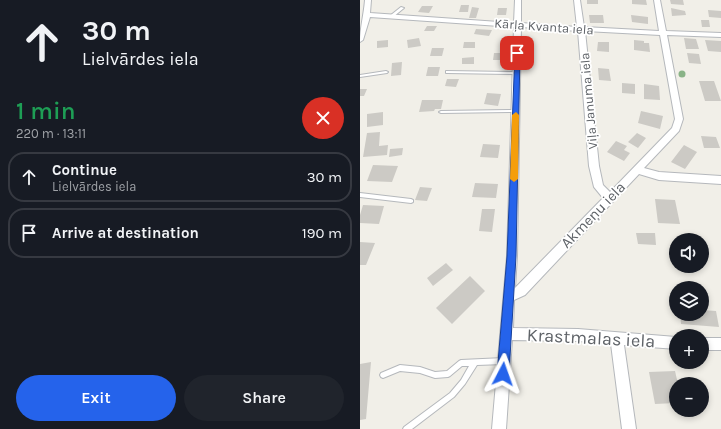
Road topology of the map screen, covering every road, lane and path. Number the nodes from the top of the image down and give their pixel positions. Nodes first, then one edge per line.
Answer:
1 (368, 0) edge
2 (518, 0) edge
3 (577, 0) edge
4 (657, 0) edge
5 (402, 8) dead end
6 (367, 15) junction
7 (392, 16) junction
8 (517, 25) junction
9 (580, 28) junction
10 (664, 33) junction
11 (721, 35) edge
12 (360, 40) edge
13 (386, 72) dead end
14 (447, 72) dead end
15 (516, 73) junction
16 (360, 76) edge
17 (516, 111) junction
18 (441, 112) dead end
19 (638, 169) junction
20 (721, 180) edge
21 (360, 195) edge
22 (609, 198) junction
23 (411, 201) dead end
24 (509, 297) junction
25 (506, 334) junction
26 (616, 339) junction
27 (669, 343) edge
28 (709, 344) edge
29 (721, 344) edge
30 (504, 361) junction
31 (475, 362) junction
32 (383, 375) dead end
33 (406, 429) edge
34 (499, 429) edge
35 (629, 429) edge

1 - 6 street
2 - 8 street
3 - 9 street, Viļa Januma iela
4 - 10 street, Akmeņu iela
5 - 7 lane
6 - 7 street, Kārļa Kvanta iela
6 - 12 street
7 - 8 street, Kārļa Kvanta iela
8 - 9 street, Kārļa Kvanta iela
8 - 15 street
9 - 10 street, Kārļa Kvanta iela
9 - 22 street, Viļa Januma iela
10 - 11 street, Kārļa Kvanta iela
10 - 19 street, Akmeņu iela
13 - 16 lane
14 - 15 lane
15 - 17 street
17 - 18 lane
17 - 24 street
19 - 20 street
19 - 22 street, Akmeņu iela
21 - 23 lane
22 - 24 street, Akmeņu iela
24 - 25 street
25 - 26 street, Krastmalas iela
25 - 30 street
26 - 27 street, Krastmalas iela
26 - 35 street
28 - 29 street
30 - 31 lane
30 - 34 street
31 - 32 lane
31 - 33 lane

